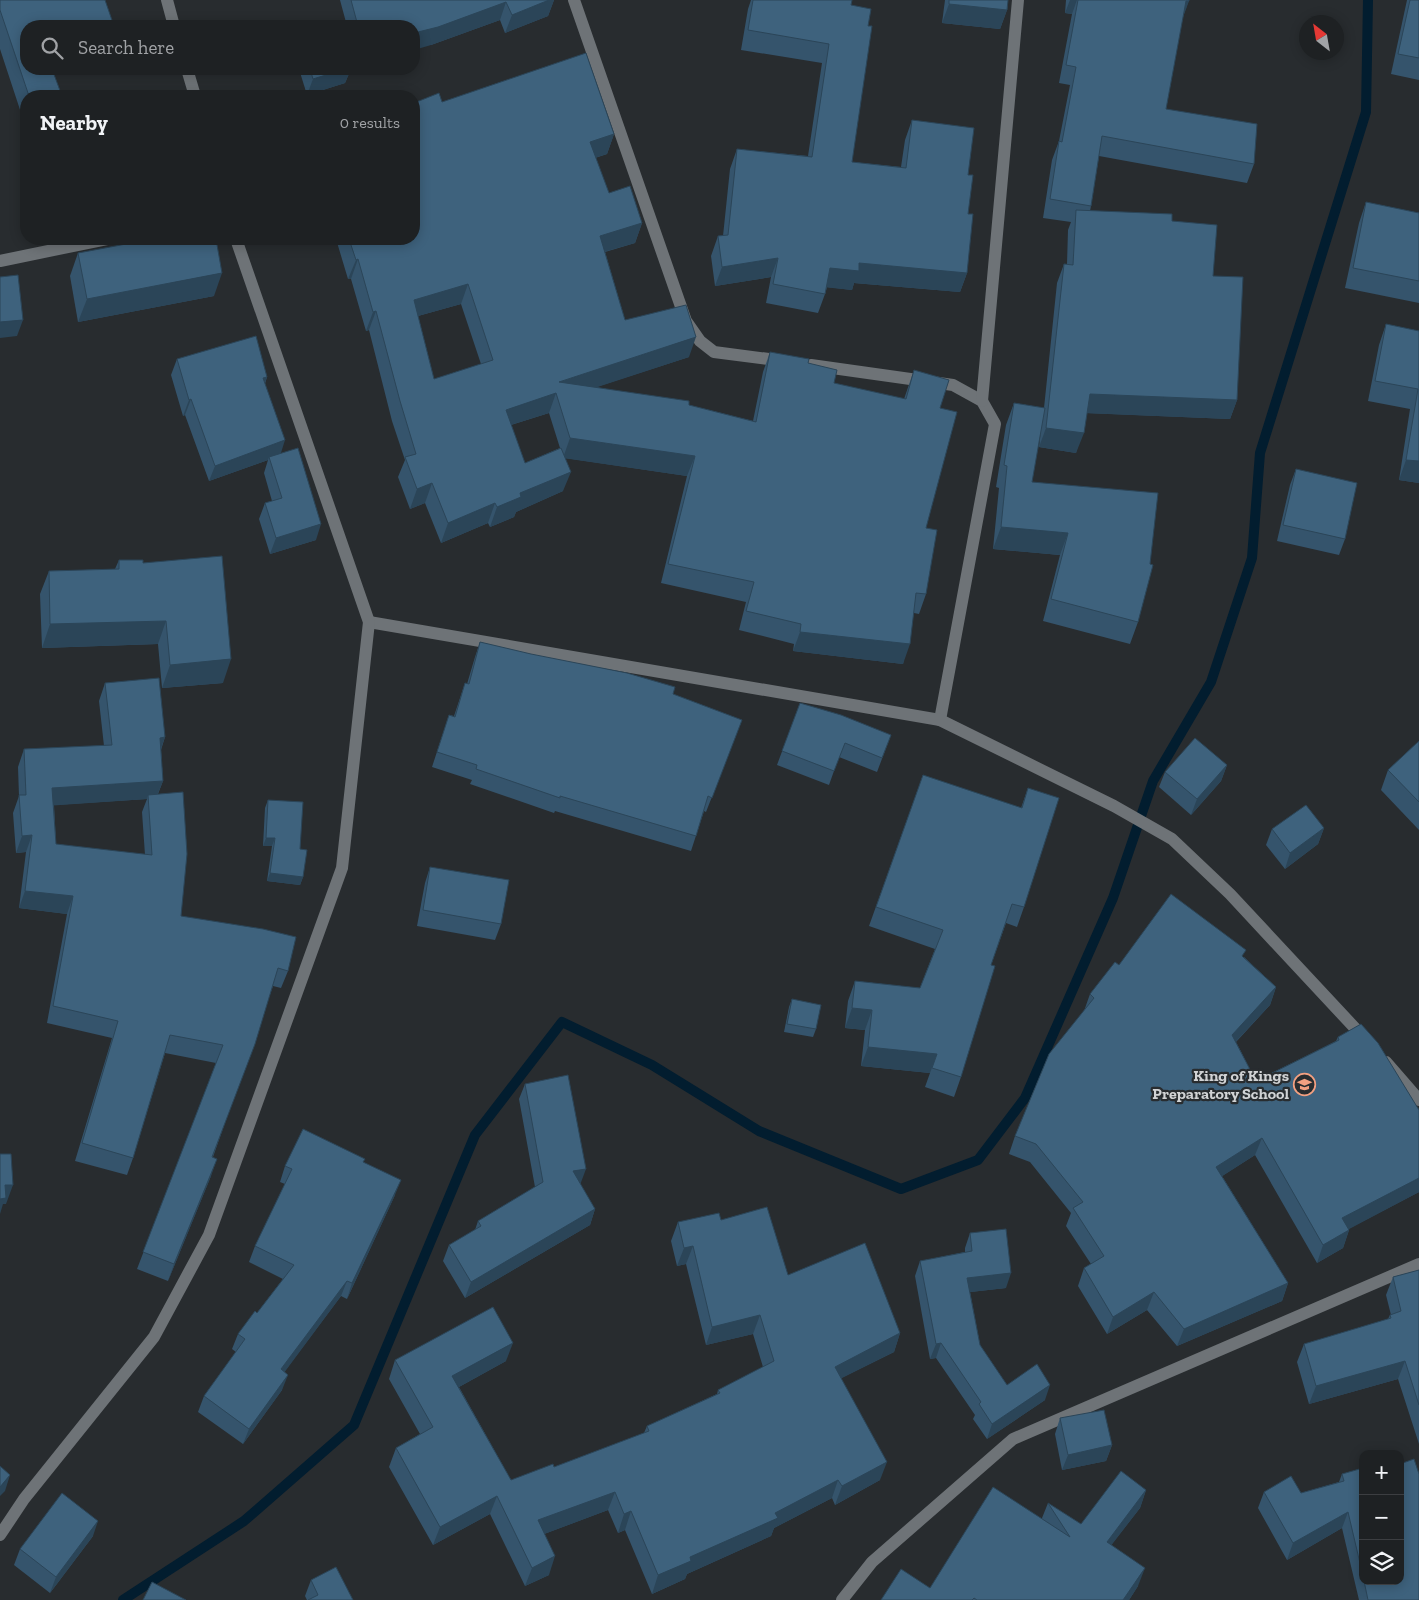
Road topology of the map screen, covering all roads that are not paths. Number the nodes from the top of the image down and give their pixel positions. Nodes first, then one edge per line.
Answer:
1 (167, 0) edge
2 (574, 0) edge
3 (1018, 0) edge
4 (172, 20) edge
5 (189, 75) edge
6 (193, 90) edge
7 (78, 245) edge
8 (238, 245) edge
9 (0, 261) edge
10 (982, 401) junction
11 (369, 622) junction
12 (940, 720) junction
13 (1419, 1100) edge
14 (1419, 1264) edge
15 (0, 1535) edge
16 (842, 1600) edge

1 - 4 street
2 - 10 street
3 - 10 street
5 - 6 street
7 - 9 street
8 - 11 street
10 - 12 street
11 - 12 street
11 - 15 street
12 - 13 street
14 - 16 street

